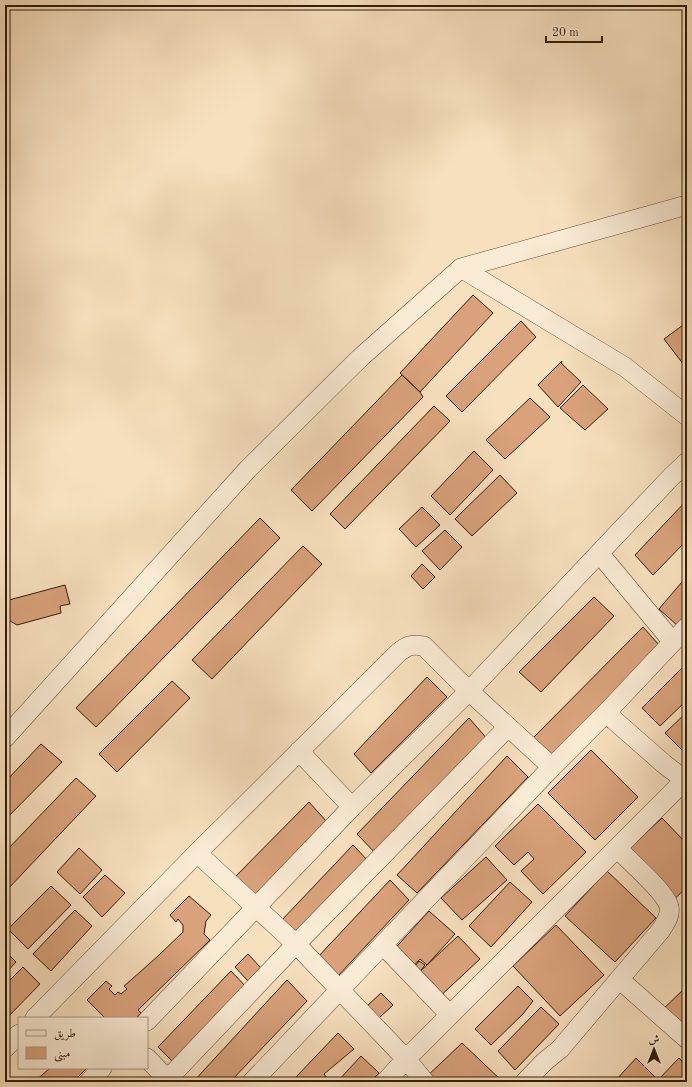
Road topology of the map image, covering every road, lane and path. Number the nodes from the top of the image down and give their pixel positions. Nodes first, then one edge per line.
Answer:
1 (687, 205) edge
2 (461, 268) junction
3 (687, 416) edge
4 (687, 462) edge
5 (599, 553) junction
6 (687, 627) edge
7 (672, 641) junction
8 (469, 691) junction
9 (606, 713) junction
10 (508, 726) junction
11 (5, 738) edge
12 (299, 751) junction
13 (552, 767) junction
14 (686, 779) edge
15 (352, 807) junction
16 (617, 848) junction
17 (198, 852) junction
18 (256, 906) junction
19 (296, 944) junction
20 (383, 944) junction
21 (619, 979) junction
22 (340, 989) junction
23 (450, 1015) junction
24 (36, 1017) edge
25 (148, 1020) edge
26 (18, 1035) edge
27 (687, 1039) edge
28 (5, 1048) edge
29 (148, 1059) edge
30 (406, 1059) junction
31 (101, 1069) edge
32 (166, 1081) edge
33 (89, 1082) edge
34 (252, 1082) edge
35 (384, 1082) edge
36 (425, 1082) edge
37 (525, 1082) edge

1 - 2 street
2 - 3 street
2 - 11 street
4 - 5 street
5 - 7 street
5 - 8 street
6 - 7 street
7 - 9 street
8 - 10 street
8 - 12 street
8 - 15 street
9 - 13 street
9 - 14 street
10 - 13 street
10 - 19 street
12 - 15 street
12 - 17 street
13 - 20 street
14 - 16 street
15 - 18 street
16 - 21 street
16 - 23 street
17 - 18 street
17 - 24 street
18 - 19 street
18 - 25 street
19 - 22 street
19 - 32 street
20 - 22 street
20 - 23 street
21 - 27 street
21 - 37 street
22 - 30 street
22 - 34 street
23 - 30 street
26 - 28 street
29 - 32 street
30 - 35 street
30 - 36 street
31 - 33 street

